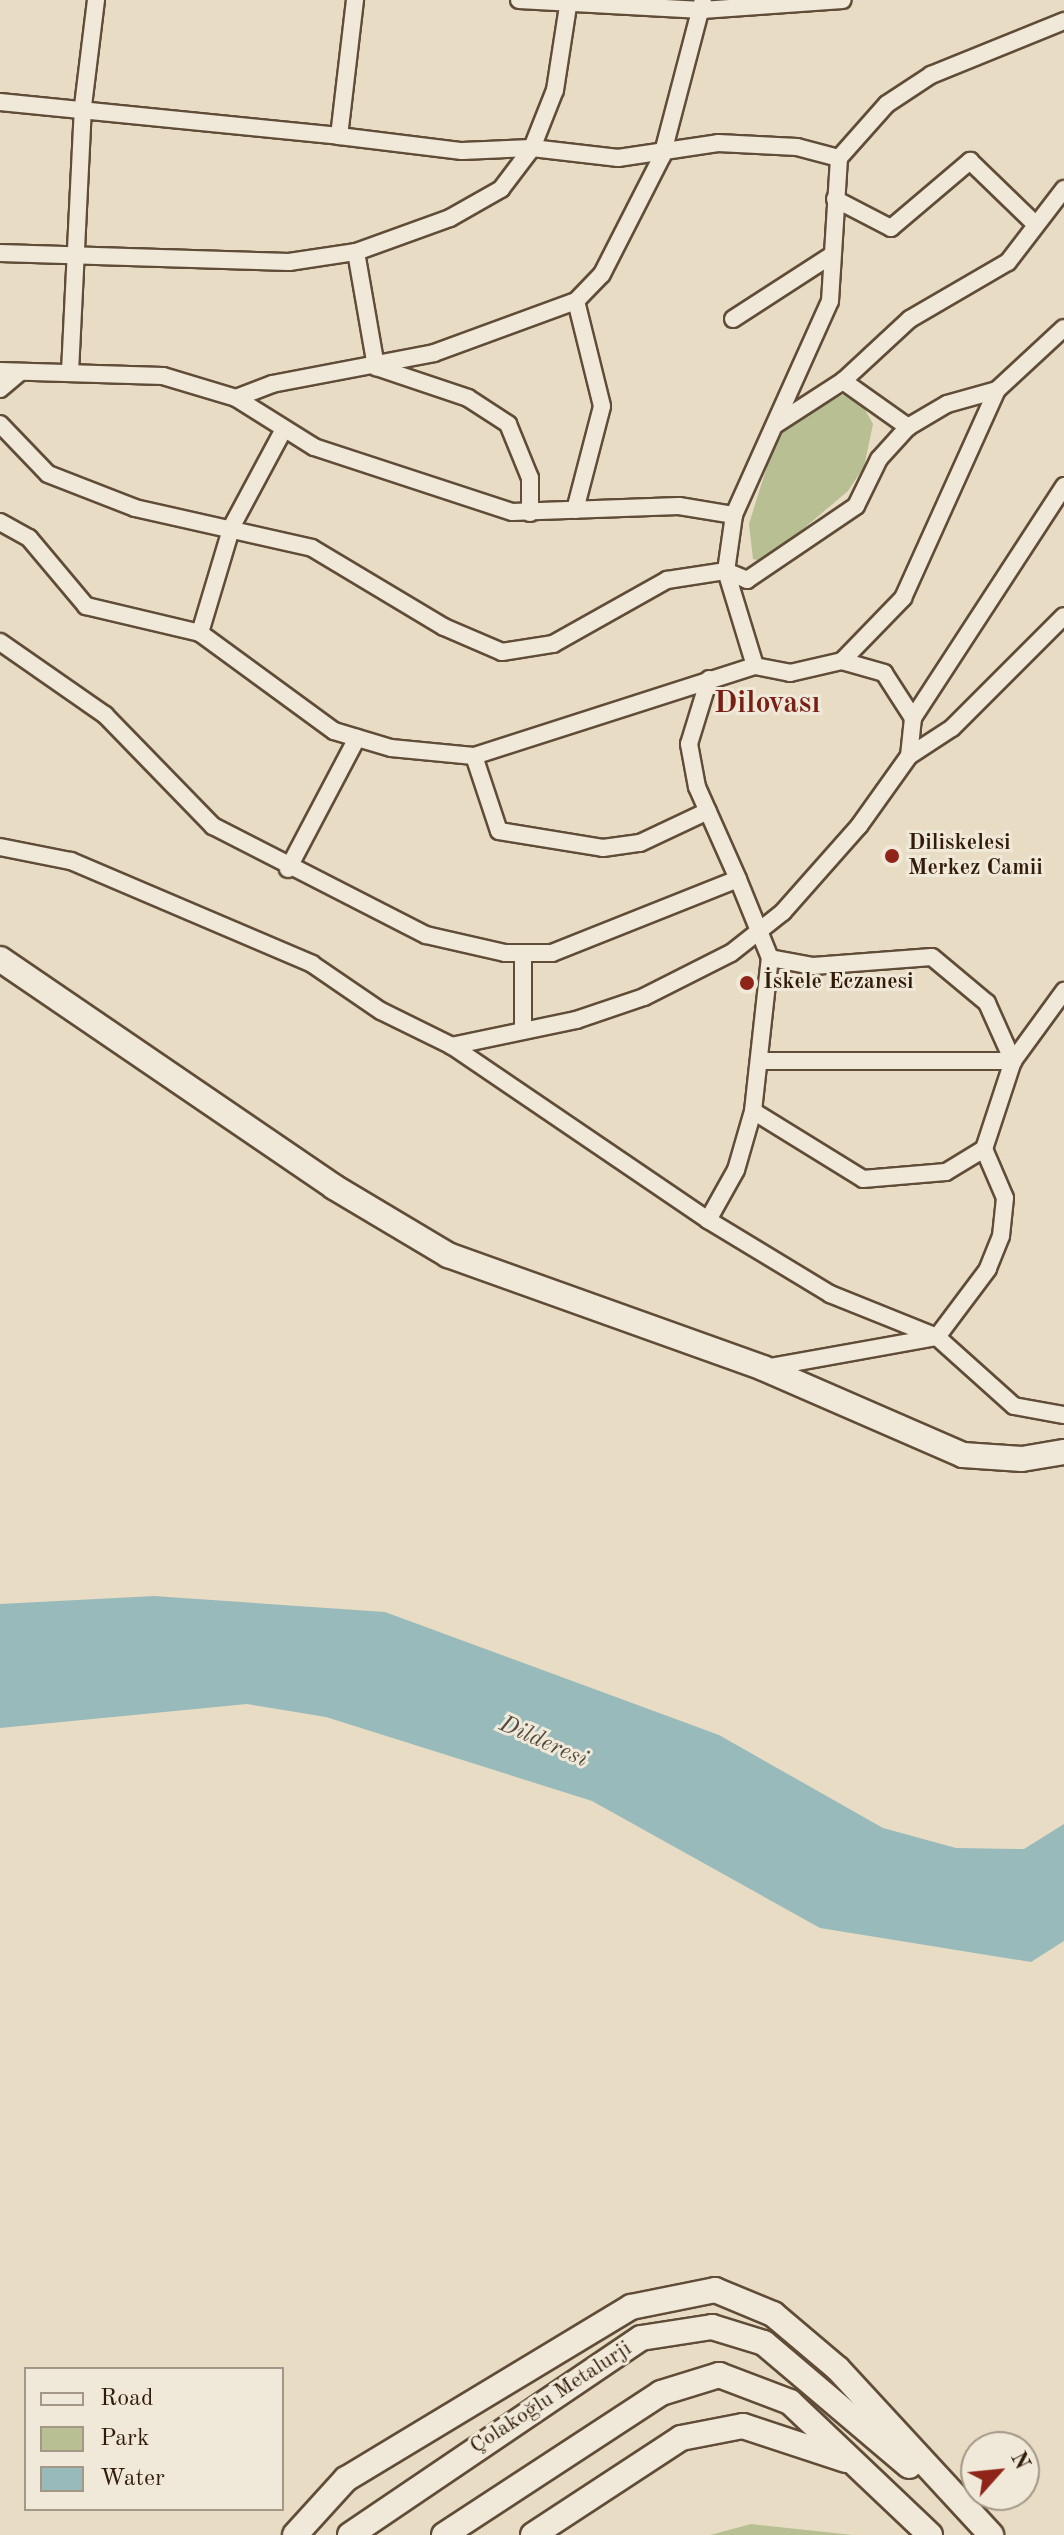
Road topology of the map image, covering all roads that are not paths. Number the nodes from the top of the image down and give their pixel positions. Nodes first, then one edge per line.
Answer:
1 (96, 0) edge
2 (355, 0) edge
3 (519, 0) edge
4 (843, 0) edge
5 (702, 5) edge
6 (568, 6) junction
7 (1064, 21) edge
8 (0, 102) edge
9 (83, 106) junction
10 (339, 136) junction
11 (532, 148) junction
12 (662, 156) junction
13 (839, 158) junction
14 (1064, 189) edge
15 (835, 199) junction
16 (1035, 224) junction
17 (356, 252) junction
18 (0, 253) edge
19 (832, 255) junction
20 (79, 259) junction
21 (576, 301) junction
22 (733, 319) dead end
23 (1064, 328) edge
24 (376, 367) junction
25 (0, 371) edge
26 (20, 372) junction
27 (70, 372) junction
28 (843, 381) junction
29 (0, 389) edge
30 (997, 390) junction
31 (236, 398) junction
32 (0, 424) edge
33 (775, 425) junction
34 (908, 427) junction
35 (284, 429) junction
36 (1064, 486) edge
37 (575, 510) junction
38 (530, 513) junction
39 (734, 515) junction
40 (1, 525) edge
41 (232, 526) junction
42 (726, 571) junction
43 (1064, 616) edge
44 (200, 633) junction
45 (0, 642) edge
46 (842, 661) junction
47 (755, 666) junction
48 (709, 679) junction
49 (913, 718) junction
50 (357, 738) junction
51 (474, 756) junction
52 (909, 756) junction
53 (708, 811) junction
54 (0, 847) edge
55 (288, 869) junction
56 (738, 879) junction
57 (760, 932) junction
58 (523, 953) junction
59 (770, 958) junction
60 (0, 959) edge
61 (1064, 991) edge
62 (523, 1030) junction
63 (452, 1046) junction
64 (759, 1061) junction
65 (1013, 1061) junction
66 (753, 1111) junction
67 (984, 1149) junction
68 (708, 1220) junction
69 (937, 1337) junction
70 (763, 1368) junction
71 (1064, 1415) edge
72 (1064, 1452) edge
73 (852, 2462) junction
74 (295, 2535) edge
75 (350, 2535) edge
76 (444, 2535) edge
77 (533, 2535) edge
78 (930, 2535) edge
79 (990, 2535) edge

1 - 9 street
2 - 10 street
3 - 6 street
4 - 5 street
5 - 6 street
5 - 12 street
6 - 11 street
7 - 13 street
8 - 9 street
9 - 10 street
9 - 20 street
10 - 11 street
11 - 12 street
11 - 17 street
12 - 13 street
12 - 21 street
13 - 15 street
14 - 16 street
15 - 16 street
15 - 19 street
16 - 28 street
17 - 20 street
17 - 24 street
18 - 20 street
19 - 22 street
19 - 33 street
20 - 27 street
21 - 24 street
21 - 37 street
23 - 30 street
24 - 31 street
24 - 38 street
25 - 26 street
26 - 27 street
26 - 29 street
27 - 31 street
28 - 33 street
28 - 34 street
30 - 34 street
30 - 46 street
31 - 35 street
32 - 41 street
33 - 39 street
34 - 42 street
35 - 38 street
35 - 41 street
36 - 49 street
37 - 38 street
37 - 39 street
39 - 42 street
40 - 44 street
41 - 42 street
41 - 44 street
42 - 47 street
43 - 52 street
44 - 50 street
45 - 55 street
46 - 47 street
46 - 49 street
47 - 48 street
48 - 51 street
48 - 53 street
49 - 52 street
50 - 51 street
50 - 55 street
51 - 53 street
52 - 57 street
53 - 56 street
54 - 63 street
55 - 58 street
56 - 57 street
56 - 58 street
57 - 59 street
57 - 62 street
58 - 62 street
59 - 64 street
59 - 65 street
60 - 70 main road
61 - 65 street
62 - 63 street
63 - 68 street
64 - 65 street
64 - 66 street
65 - 67 street
66 - 67 street
66 - 68 street
67 - 69 street
68 - 69 street
69 - 70 street
69 - 71 street
70 - 72 main road
73 - 76 main road
73 - 77 main road
73 - 78 main road
74 - 79 main road
75 - 79 main road, Çolakoğlu Metalurji

